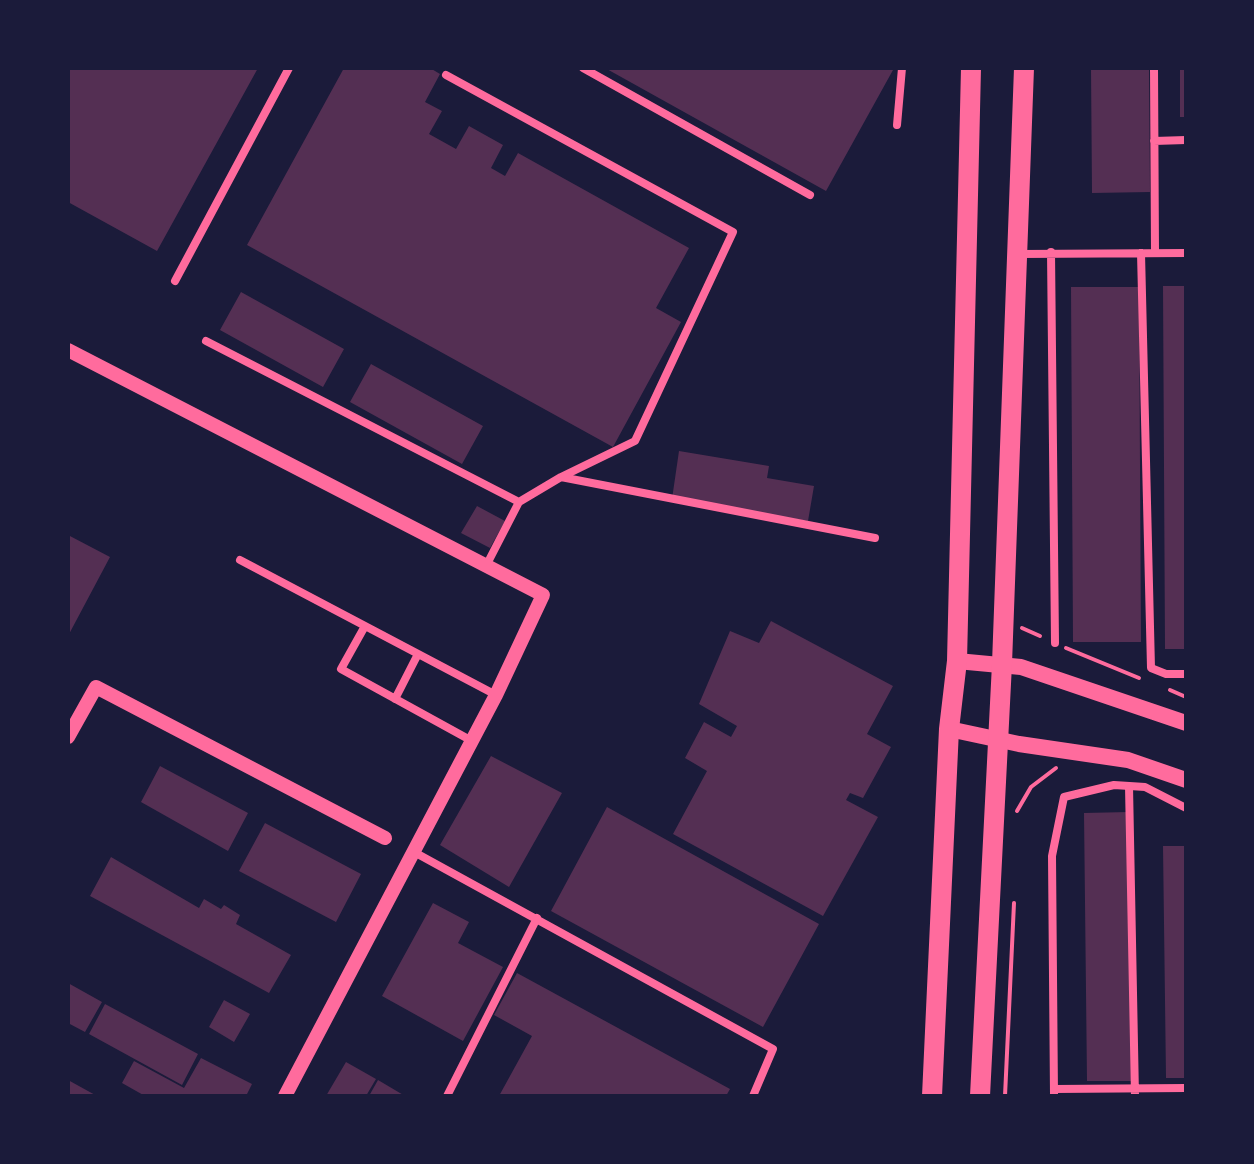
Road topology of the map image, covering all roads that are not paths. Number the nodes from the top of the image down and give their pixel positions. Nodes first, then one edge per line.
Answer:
1 (289, 68) edge
2 (583, 68) edge
3 (902, 68) edge
4 (971, 68) edge
5 (1024, 68) edge
6 (1154, 68) edge
7 (446, 75) dead end
8 (897, 125) dead end
9 (1186, 140) edge
10 (1154, 141) junction
11 (810, 195) dead end
12 (1051, 252) junction
13 (1141, 253) junction
14 (1155, 253) junction
15 (1186, 253) edge
16 (1019, 254) junction
17 (175, 281) dead end
18 (206, 341) dead end
19 (68, 350) edge
20 (561, 477) junction
21 (519, 502) junction
22 (875, 538) dead end
23 (240, 560) dead end
24 (486, 566) junction
25 (365, 626) junction
26 (1055, 643) road end
27 (418, 654) junction
28 (957, 661) junction
29 (1002, 664) junction
30 (1186, 674) edge
31 (496, 695) junction
32 (395, 699) junction
33 (1186, 723) edge
34 (949, 729) junction
35 (68, 737) edge
36 (999, 740) junction
37 (472, 741) junction
38 (1186, 780) edge
39 (1129, 786) junction
40 (1186, 808) edge
41 (385, 838) dead end
42 (414, 852) junction
43 (537, 918) junction
44 (1186, 1088) edge
45 (1054, 1092) edge
46 (1135, 1092) edge
47 (285, 1096) edge
48 (447, 1096) edge
49 (753, 1096) edge
50 (932, 1096) edge
51 (980, 1096) edge

1 - 17 street
2 - 11 street
3 - 8 street
4 - 28 main road
5 - 16 main road
6 - 10 street
7 - 20 street
9 - 10 street
10 - 14 street
12 - 13 street
12 - 16 street
12 - 26 street
13 - 14 street
13 - 30 street
14 - 15 street
16 - 29 main road
18 - 21 street
19 - 24 street
20 - 21 street
20 - 22 street
21 - 24 street
23 - 25 street
24 - 31 street
25 - 27 street
25 - 32 street
27 - 31 street
27 - 32 street
28 - 29 main road
28 - 34 main road
29 - 33 main road
29 - 36 main road
31 - 37 street
32 - 37 street
34 - 36 main road
34 - 50 main road
35 - 41 street
36 - 38 main road
36 - 51 main road
37 - 42 street
39 - 40 street
39 - 45 street
39 - 46 street
42 - 43 street
42 - 47 street
43 - 48 street
43 - 49 street
44 - 46 street
45 - 46 street

